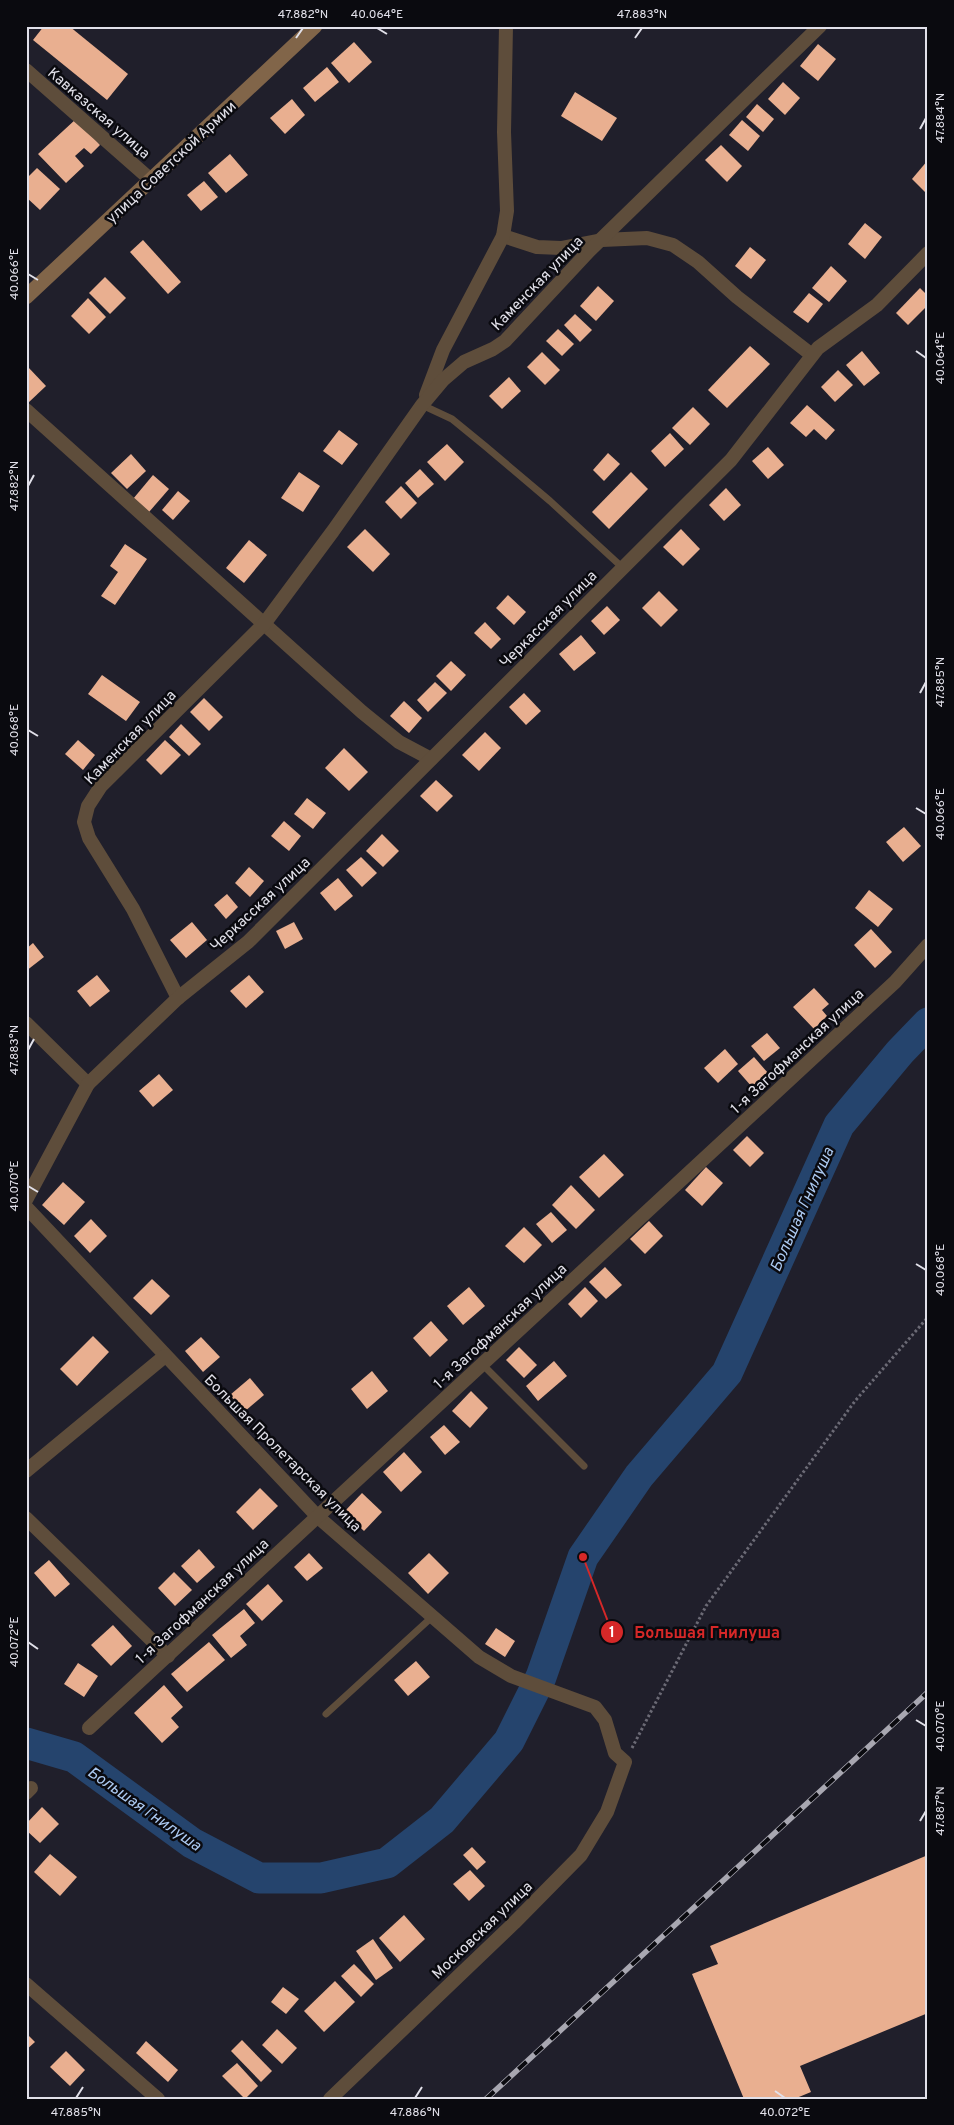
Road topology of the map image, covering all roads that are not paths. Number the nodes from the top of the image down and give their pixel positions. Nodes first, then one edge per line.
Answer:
1 (315, 26) edge
2 (506, 26) edge
3 (820, 26) edge
4 (26, 70) edge
5 (151, 180) junction
6 (503, 236) junction
7 (602, 240) junction
8 (928, 252) edge
9 (26, 297) edge
10 (812, 355) junction
11 (422, 405) junction
12 (26, 410) edge
13 (623, 568) junction
14 (264, 624) junction
15 (431, 759) junction
16 (928, 944) edge
17 (178, 998) junction
18 (26, 1023) edge
19 (88, 1084) junction
20 (26, 1200) edge
21 (26, 1207) edge
22 (165, 1356) junction
23 (482, 1364) junction
24 (584, 1466) dead end
25 (26, 1471) edge
26 (318, 1517) junction
27 (26, 1518) edge
28 (432, 1617) junction
29 (168, 1656) junction
30 (326, 1714) dead end
31 (89, 1728) dead end
32 (625, 1762) joint
33 (26, 1984) edge
34 (158, 2099) edge
35 (330, 2099) edge

1 - 5 main road, улица Советской Армии
2 - 6 street
3 - 7 street, Каменская улица
4 - 5 street, Кавказская улица
5 - 9 main road, улица Советской Армии
6 - 7 street
6 - 11 street
7 - 10 street
7 - 11 street, Каменская улица
8 - 10 street, Черкасская улица
10 - 13 street, Черкасская улица
11 - 13 lane
11 - 14 street, Каменская улица
12 - 14 street
13 - 15 street, Черкасская улица
14 - 15 street
14 - 17 street, Каменская улица
15 - 17 street, Черкасская улица
16 - 23 street, 1-я Загофманская улица
17 - 19 street, Черкасская улица
18 - 19 street
19 - 20 street, Черкасская улица
21 - 22 street, Большая Пролетарская улица
22 - 25 street
22 - 26 street, Большая Пролетарская улица
23 - 24 lane
23 - 26 street, 1-я Загофманская улица
26 - 28 street, Большая Пролетарская улица
26 - 29 street, 1-я Загофманская улица
27 - 29 street
28 - 30 lane
28 - 32 street, Большая Пролетарская улица
29 - 31 street, 1-я Загофманская улица
32 - 35 street, Московская улица
33 - 34 street

